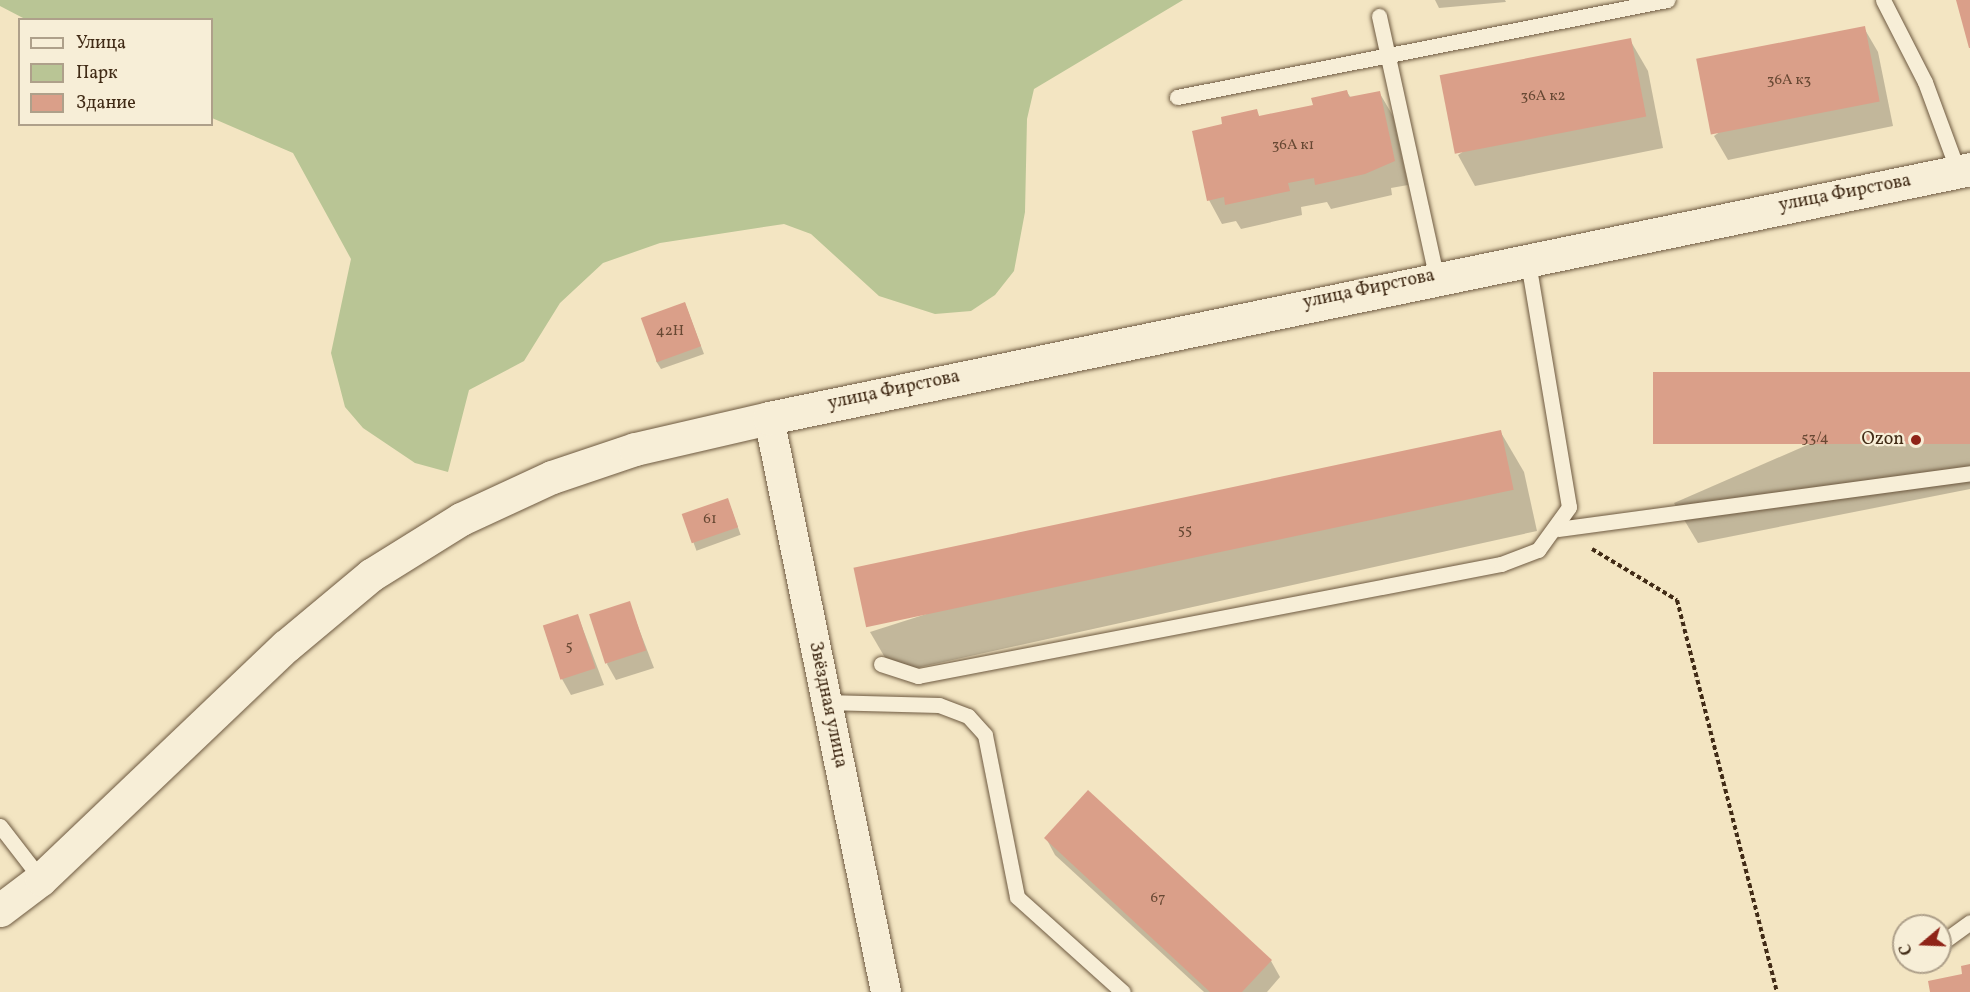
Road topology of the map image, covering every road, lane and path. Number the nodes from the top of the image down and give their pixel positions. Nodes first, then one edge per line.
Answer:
1 (1667, 0) edge
2 (1883, 0) edge
3 (1380, 16) dead end
4 (1388, 55) junction
5 (1177, 97) dead end
6 (1964, 170) edge
7 (1527, 257) junction
8 (1436, 276) junction
9 (769, 418) junction
10 (1970, 473) edge
11 (1558, 529) junction
12 (881, 664) dead end
13 (825, 702) junction
14 (0, 826) edge
15 (41, 879) junction
16 (0, 910) edge
17 (1970, 921) edge
18 (1952, 935) edge
19 (886, 992) edge
20 (1123, 992) edge
21 (1777, 992) edge

1 - 4 lane
2 - 6 lane
3 - 4 lane
4 - 5 lane
4 - 8 lane
6 - 7 main road, улица Фирстова
7 - 8 main road, улица Фирстова
7 - 11 lane
8 - 9 main road, улица Фирстова
9 - 13 street, Звёздная улица
9 - 15 main road, улица Фирстова
10 - 11 lane
11 - 12 lane
11 - 21 path
13 - 19 street, Звёздная улица
13 - 20 lane
14 - 15 lane
15 - 16 main road, улица Фирстова
17 - 18 lane

